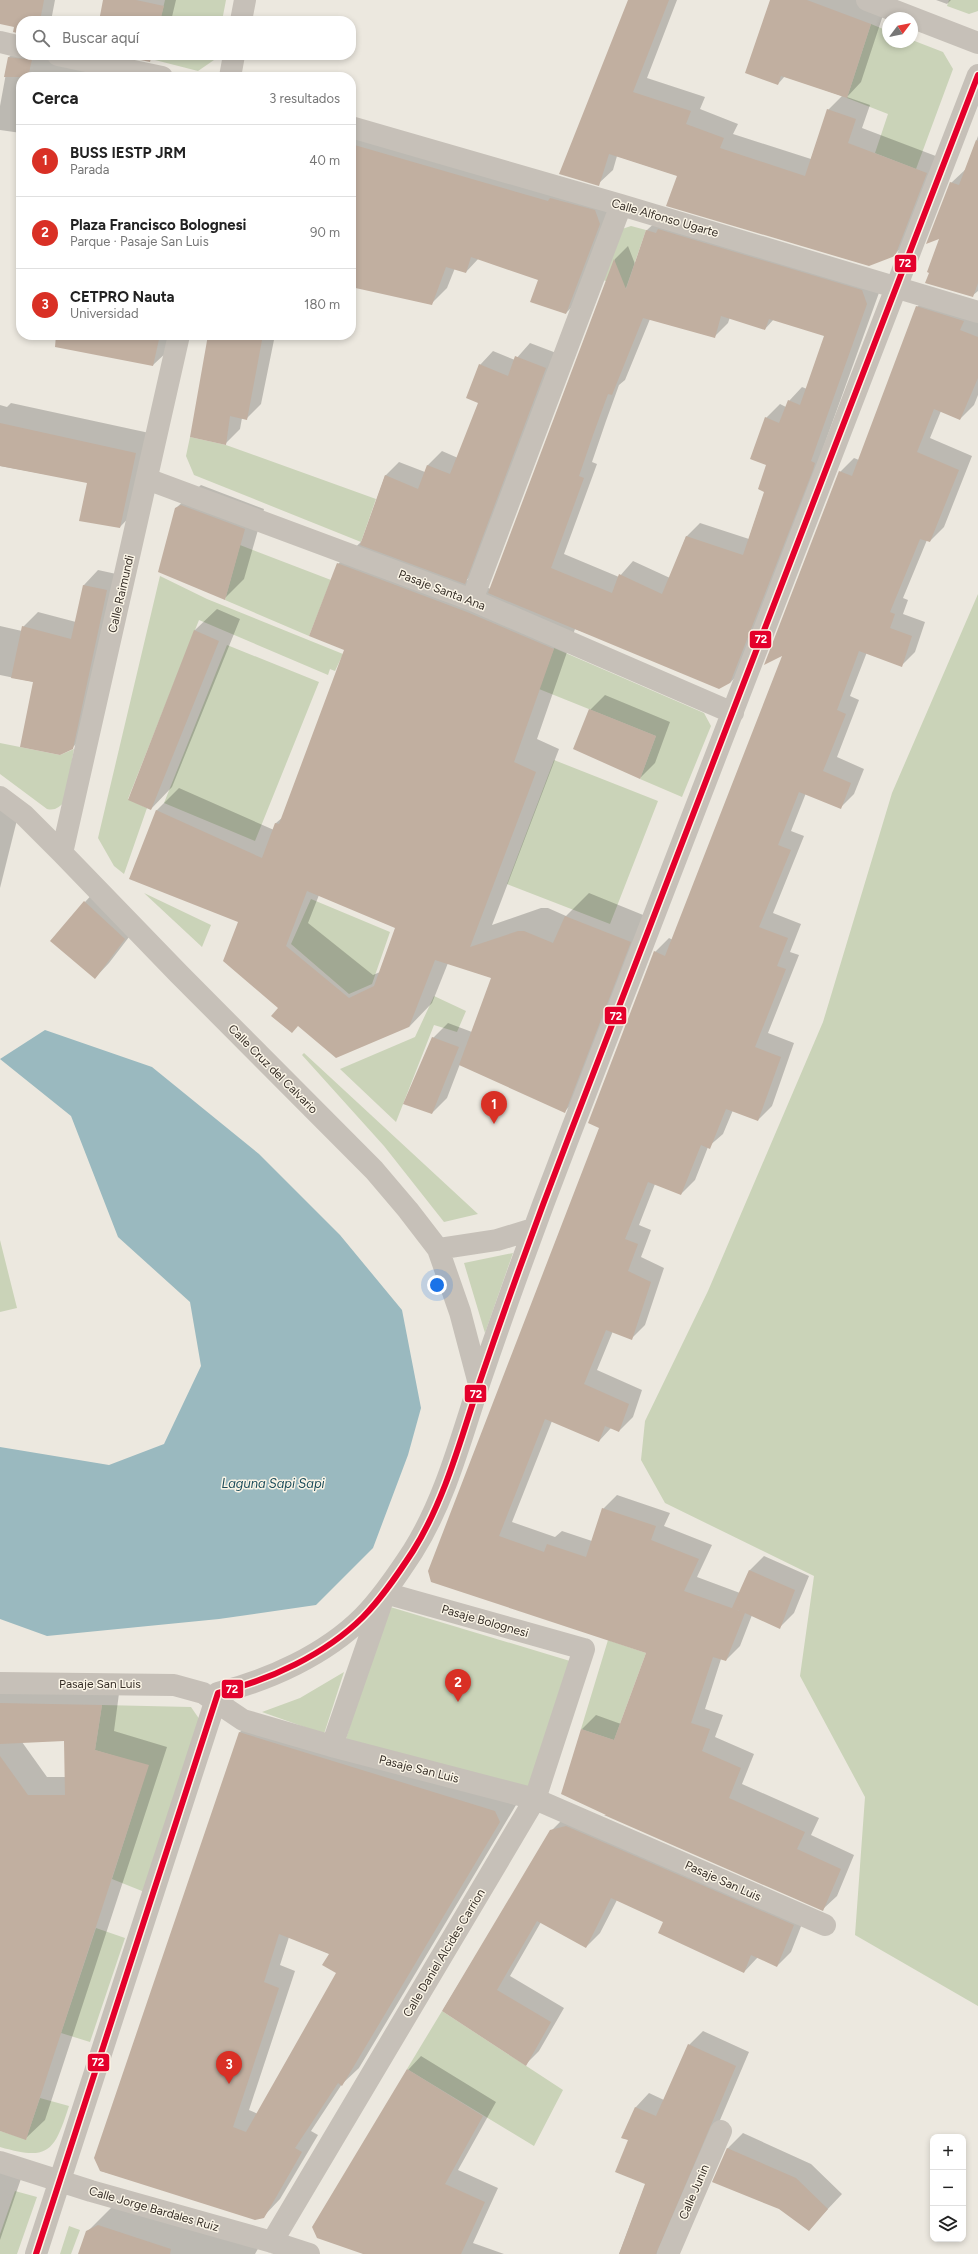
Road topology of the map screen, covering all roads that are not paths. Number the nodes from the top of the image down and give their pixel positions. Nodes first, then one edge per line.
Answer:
1 (245, 0) edge
2 (867, 0) edge
3 (242, 16) edge
4 (0, 42) edge
5 (978, 43) edge
6 (16, 46) edge
7 (82, 60) edge
8 (233, 60) edge
9 (138, 72) edge
10 (231, 72) edge
11 (978, 75) edge
12 (356, 129) edge
13 (621, 205) junction
14 (897, 286) junction
15 (978, 312) edge
16 (178, 340) edge
17 (146, 479) junction
18 (472, 600) junction
19 (733, 713) junction
20 (0, 797) edge
21 (62, 853) junction
22 (533, 1229) junction
23 (438, 1249) junction
24 (479, 1384) junction
25 (385, 1592) junction
26 (584, 1649) joint
27 (0, 1683) edge
28 (216, 1700) junction
29 (332, 1746) junction
30 (535, 1799) junction
31 (825, 1925) dead end
32 (721, 2131) dead end
33 (0, 2162) edge
34 (61, 2182) junction
35 (272, 2242) junction
36 (36, 2254) edge
37 (309, 2254) edge
38 (668, 2254) edge

1 - 3 street
2 - 5 street
4 - 6 street
7 - 9 street
8 - 10 street
11 - 14 street
12 - 13 street, Calle Alfonso Ugarte
13 - 14 street, Calle Alfonso Ugarte
13 - 18 street
14 - 15 street, Calle Alfonso Ugarte
14 - 19 street
16 - 17 street, Calle Raimundi
17 - 18 street, Pasaje Santa Ana
17 - 21 street, Calle Raimundi
18 - 19 street, Pasaje Santa Ana
19 - 22 street
20 - 21 street, Calle Cruz del Calvario
21 - 23 street, Calle Cruz del Calvario
22 - 23 street
22 - 24 street
23 - 24 street, Calle Cruz del Calvario
24 - 25 street
25 - 26 street, Pasaje Bolognesi
25 - 28 street
25 - 29 street
26 - 30 street, Calle Daniel Alcides Carrion
27 - 28 street, Pasaje San Luis
28 - 29 street, Pasaje San Luis
28 - 34 street
29 - 30 street, Pasaje San Luis
30 - 31 street, Pasaje San Luis
30 - 35 street, Calle Daniel Alcides Carrion
32 - 38 street, Calle Junin
33 - 34 street, Calle Jorge Bardales Ruiz
34 - 35 street, Calle Jorge Bardales Ruiz
34 - 36 street
35 - 37 street, Calle Jorge Bardales Ruiz

